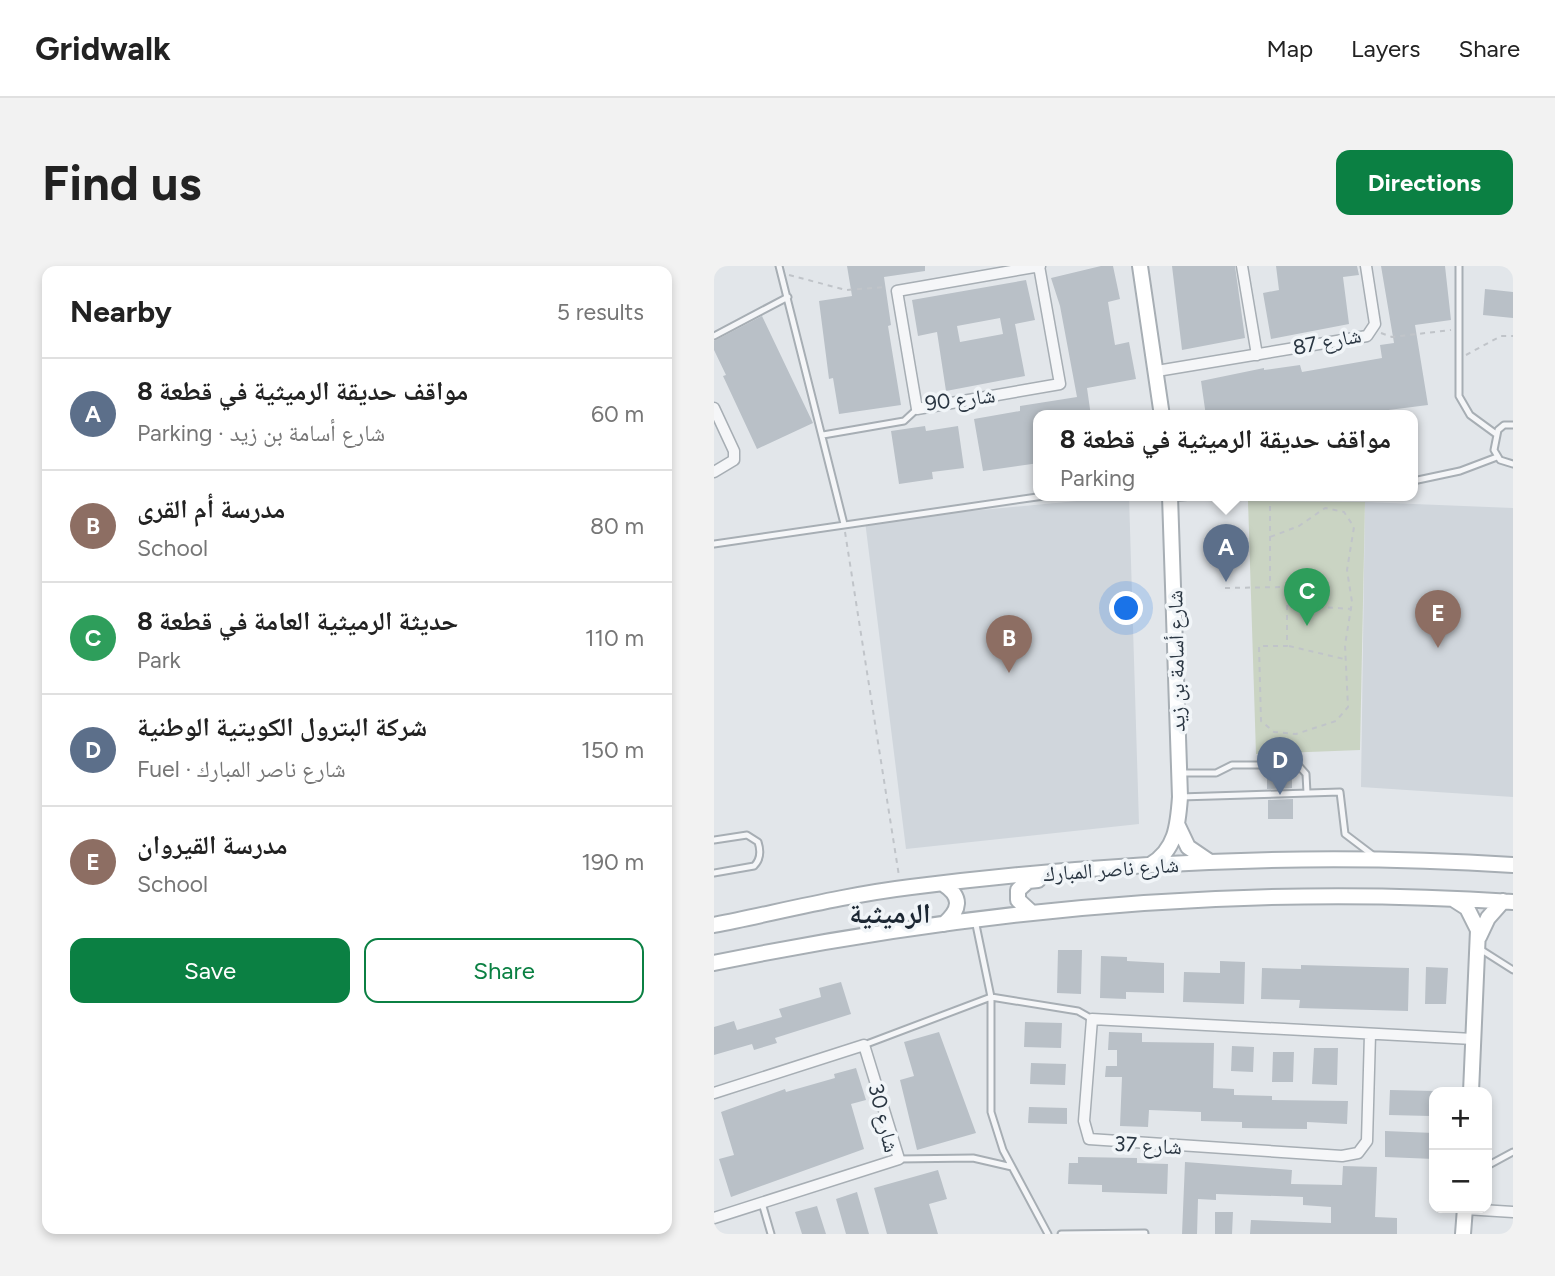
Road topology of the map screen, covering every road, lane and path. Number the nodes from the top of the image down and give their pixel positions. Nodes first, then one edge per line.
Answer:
1 (1039, 266) edge
2 (1140, 266) edge
3 (1242, 266) edge
4 (1366, 266) edge
5 (1459, 266) edge
6 (780, 269) edge
7 (897, 291) junction
8 (788, 297) junction
9 (1457, 329) junction
10 (1373, 331) junction
11 (714, 336) edge
12 (1513, 336) edge
13 (1257, 355) junction
14 (1458, 359) junction
15 (1157, 372) junction
16 (714, 408) edge
17 (917, 409) junction
18 (1160, 410) edge
19 (1513, 425) edge
20 (1496, 433) junction
21 (823, 435) junction
22 (1497, 457) junction
23 (1513, 464) edge
24 (714, 472) edge
25 (1418, 480) edge
26 (1033, 498) edge
27 (1170, 501) edge
28 (1270, 501) edge
29 (844, 524) junction
30 (1270, 537) junction
31 (714, 544) edge
32 (1270, 587) junction
33 (1225, 588) dead end
34 (1287, 605) junction
35 (1352, 609) junction
36 (1287, 646) junction
37 (1345, 659) junction
38 (1180, 773) junction
39 (1307, 793) junction
40 (1180, 797) junction
41 (1178, 826) junction
42 (714, 839) edge
43 (1379, 860) junction
44 (1215, 863) junction
45 (1513, 865) edge
46 (1149, 866) junction
47 (1079, 869) junction
48 (714, 873) edge
49 (943, 884) junction
50 (901, 889) junction
51 (1453, 899) junction
52 (1508, 902) edge
53 (1031, 912) junction
54 (975, 920) junction
55 (714, 925) edge
56 (944, 925) junction
57 (1478, 943) junction
58 (714, 963) edge
59 (1513, 970) edge
60 (991, 997) junction
61 (1092, 1019) junction
62 (1370, 1034) junction
63 (1474, 1040) junction
64 (864, 1045) junction
65 (1471, 1087) edge
66 (714, 1093) edge
67 (1513, 1152) edge
68 (899, 1160) junction
69 (1492, 1163) edge
70 (1012, 1167) junction
71 (762, 1203) junction
72 (1492, 1210) edge
73 (1513, 1212) edge
74 (1465, 1213) edge
75 (714, 1218) edge
76 (1145, 1233) edge
77 (771, 1234) edge
78 (1048, 1234) edge
79 (1061, 1234) edge
80 (1463, 1234) edge

1 - 7 street, شارع 90
1 - 17 street, شارع 90
2 - 15 street
3 - 13 street
4 - 10 street, شارع 87
5 - 9 lane
6 - 7 path
6 - 8 lane
7 - 17 street, شارع 90
8 - 11 lane
8 - 21 lane
9 - 10 path
9 - 14 lane
10 - 13 street, شارع 87
12 - 14 path
13 - 15 street, شارع 87
14 - 20 lane
15 - 18 street
16 - 24 street
17 - 21 lane
19 - 20 lane
20 - 22 lane
21 - 29 lane
22 - 23 lane
22 - 25 lane
26 - 29 lane
27 - 38 street, شارع أسامة بن زيد
28 - 30 path
29 - 31 lane
29 - 50 path
30 - 32 path
30 - 35 path
32 - 33 path
32 - 34 path
34 - 35 path
34 - 36 path
35 - 37 path
36 - 37 path
36 - 37 path
38 - 39 lane
38 - 40 street, شارع أسامة بن زيد
39 - 40 lane
39 - 43 lane
40 - 41 street, شارع أسامة بن زيد
41 - 44 street
41 - 46 street, شارع أسامة بن زيد
42 - 48 lane
43 - 44 street, شارع ناصر المبارك
43 - 45 street, شارع ناصر المبارك
44 - 46 street, شارع ناصر المبارك
46 - 47 street, شارع ناصر المبارك
47 - 49 street, شارع ناصر المبارك
47 - 53 street
49 - 50 street, شارع ناصر المبارك
49 - 56 street
50 - 55 street, شارع ناصر المبارك
51 - 52 street, شارع ناصر المبارك
51 - 53 street, شارع ناصر المبارك
51 - 57 street
52 - 57 street
53 - 54 street, شارع ناصر المبارك
54 - 56 street, شارع ناصر المبارك
54 - 60 lane
56 - 58 street, شارع ناصر المبارك
57 - 59 lane
57 - 63 street
60 - 61 lane
60 - 64 lane
60 - 70 lane
61 - 62 street
61 - 62 street, شارع 37
62 - 63 street
63 - 65 street
64 - 66 street
64 - 68 street, شارع 30
67 - 69 lane
68 - 70 lane
68 - 71 street, شارع 30
70 - 78 lane
71 - 75 street, شارع 30
71 - 77 lane
72 - 73 street
74 - 80 street
76 - 79 lane

